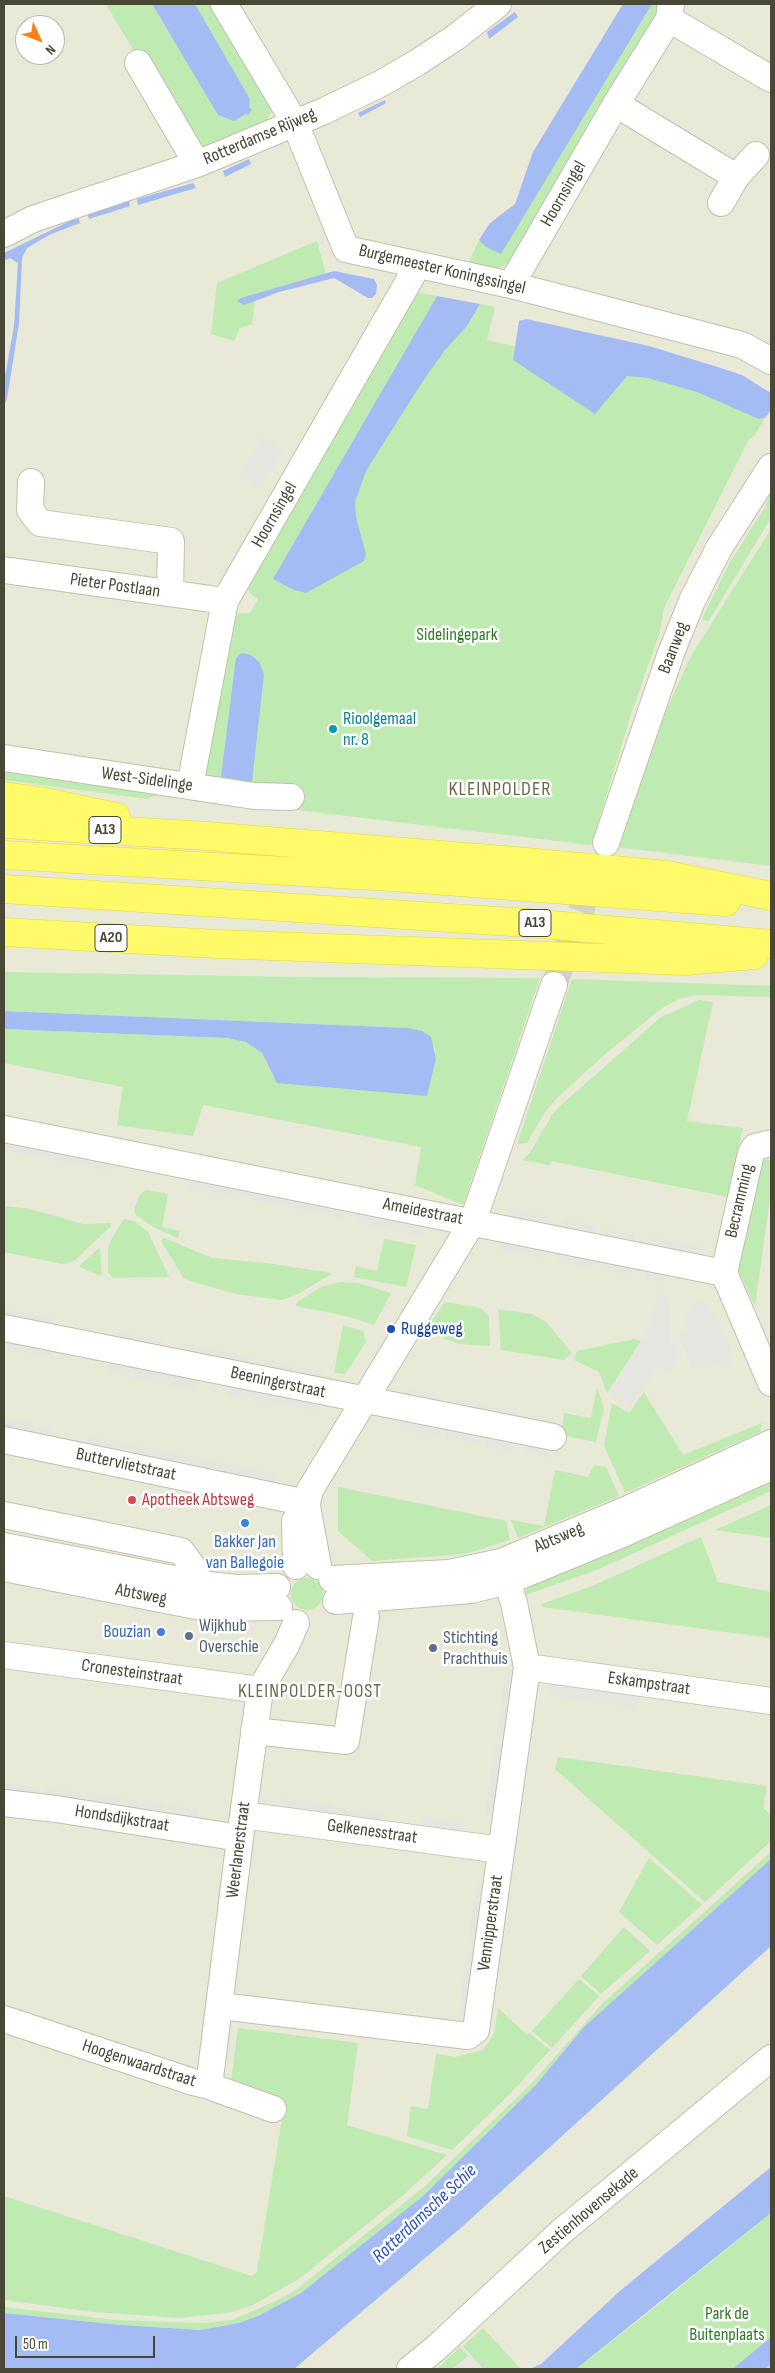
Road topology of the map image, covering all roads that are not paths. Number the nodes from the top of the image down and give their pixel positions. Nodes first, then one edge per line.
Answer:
1 (224, 4) edge
2 (498, 4) edge
3 (670, 11) edge
4 (138, 63) dead end
5 (771, 79) edge
6 (616, 104) junction
7 (295, 123) junction
8 (756, 155) dead end
9 (197, 164) junction
10 (736, 177) junction
11 (721, 203) dead end
12 (4, 234) edge
13 (418, 265) junction
14 (511, 285) junction
15 (771, 361) edge
16 (771, 467) edge
17 (31, 482) dead end
18 (4, 570) edge
19 (170, 594) junction
20 (225, 601) junction
21 (4, 758) edge
22 (190, 786) junction
23 (4, 796) edge
24 (291, 797) dead end
25 (4, 824) edge
26 (206, 836) junction
27 (606, 843) dead end
28 (4, 855) edge
29 (4, 889) edge
30 (771, 896) edge
31 (771, 906) edge
32 (4, 932) edge
33 (217, 944) junction
34 (771, 944) edge
35 (4, 949) edge
36 (771, 953) edge
37 (554, 985) tunnel mouth
38 (4, 1129) edge
39 (771, 1143) edge
40 (473, 1221) junction
41 (724, 1273) junction
42 (4, 1328) edge
43 (764, 1345) edge
44 (771, 1383) edge
45 (364, 1401) junction
46 (552, 1437) dead end
47 (4, 1440) edge
48 (771, 1443) edge
49 (771, 1467) edge
50 (307, 1503) junction
51 (4, 1516) edge
52 (4, 1546) edge
53 (4, 1568) edge
54 (504, 1571) junction
55 (321, 1578) junction
56 (199, 1584) junction
57 (284, 1606) junction
58 (366, 1618) dead end
59 (4, 1655) edge
60 (527, 1667) junction
61 (260, 1690) junction
62 (771, 1701) edge
63 (254, 1731) junction
64 (4, 1803) edge
65 (241, 1826) junction
66 (501, 1850) junction
67 (221, 2006) junction
68 (4, 2019) edge
69 (771, 2058) edge
70 (209, 2086) junction
71 (273, 2109) dead end
72 (410, 2369) edge

1 - 7 street, Burgemeester Koningssingel
2 - 7 street, Rotterdamse Rijweg
3 - 5 street
3 - 6 street, Hoornsingel
4 - 9 street
6 - 10 street
6 - 14 street, Hoornsingel
7 - 9 street, Rotterdamse Rijweg
7 - 13 street, Burgemeester Koningssingel
8 - 10 street
9 - 12 street, Rotterdamse Rijweg
10 - 11 street
13 - 14 street, Burgemeester Koningssingel
13 - 20 street, Hoornsingel
14 - 15 street, Burgemeester Koningssingel
16 - 27 street, Baanweg
17 - 19 street
18 - 19 street, Pieter Postlaan
19 - 20 street, Pieter Postlaan
20 - 22 street, Hoornsingel
21 - 22 street, West-Sidelinge
22 - 24 street, West-Sidelinge
23 - 26 highway, A13
25 - 26 highway, A13
26 - 30 highway, A13
28 - 31 highway, A13
29 - 34 highway, A13
32 - 33 highway, A20
33 - 35 highway, A13
33 - 36 highway, A13
37 - 40 street
38 - 40 street, Ameidestraat
39 - 41 street, Becramming
40 - 41 street, Ameidestraat
40 - 45 street
41 - 43 street
42 - 45 street, Beeningerstraat
43 - 44 street
45 - 46 street, Beeningerstraat
45 - 50 street
47 - 50 street, Buttervlietstraat
48 - 54 street, Abtsweg
49 - 54 street, Abtsweg
50 - 55 street
51 - 56 street
52 - 56 street, Abtsweg
53 - 57 street, Abtsweg
54 - 55 street, Abtsweg
54 - 60 street, Vennipperstraat
55 - 57 street, Weerlanerstraat
55 - 57 street
56 - 57 street, Abtsweg
57 - 61 street, Weerlanerstraat
58 - 63 street
59 - 61 street, Cronesteinstraat
60 - 62 street, Eskampstraat
60 - 66 street, Vennipperstraat
61 - 63 street, Weerlanerstraat
63 - 65 street, Weerlanerstraat
64 - 65 street, Hondsdijkstraat
65 - 66 street, Gelkenesstraat
65 - 67 street, Weerlanerstraat
66 - 67 street, Vennipperstraat
67 - 70 street, Weerlanerstraat
68 - 70 street, Hoogenwaardstraat
69 - 72 street, Zestienhovensekade
70 - 71 street, Hoogenwaardstraat

